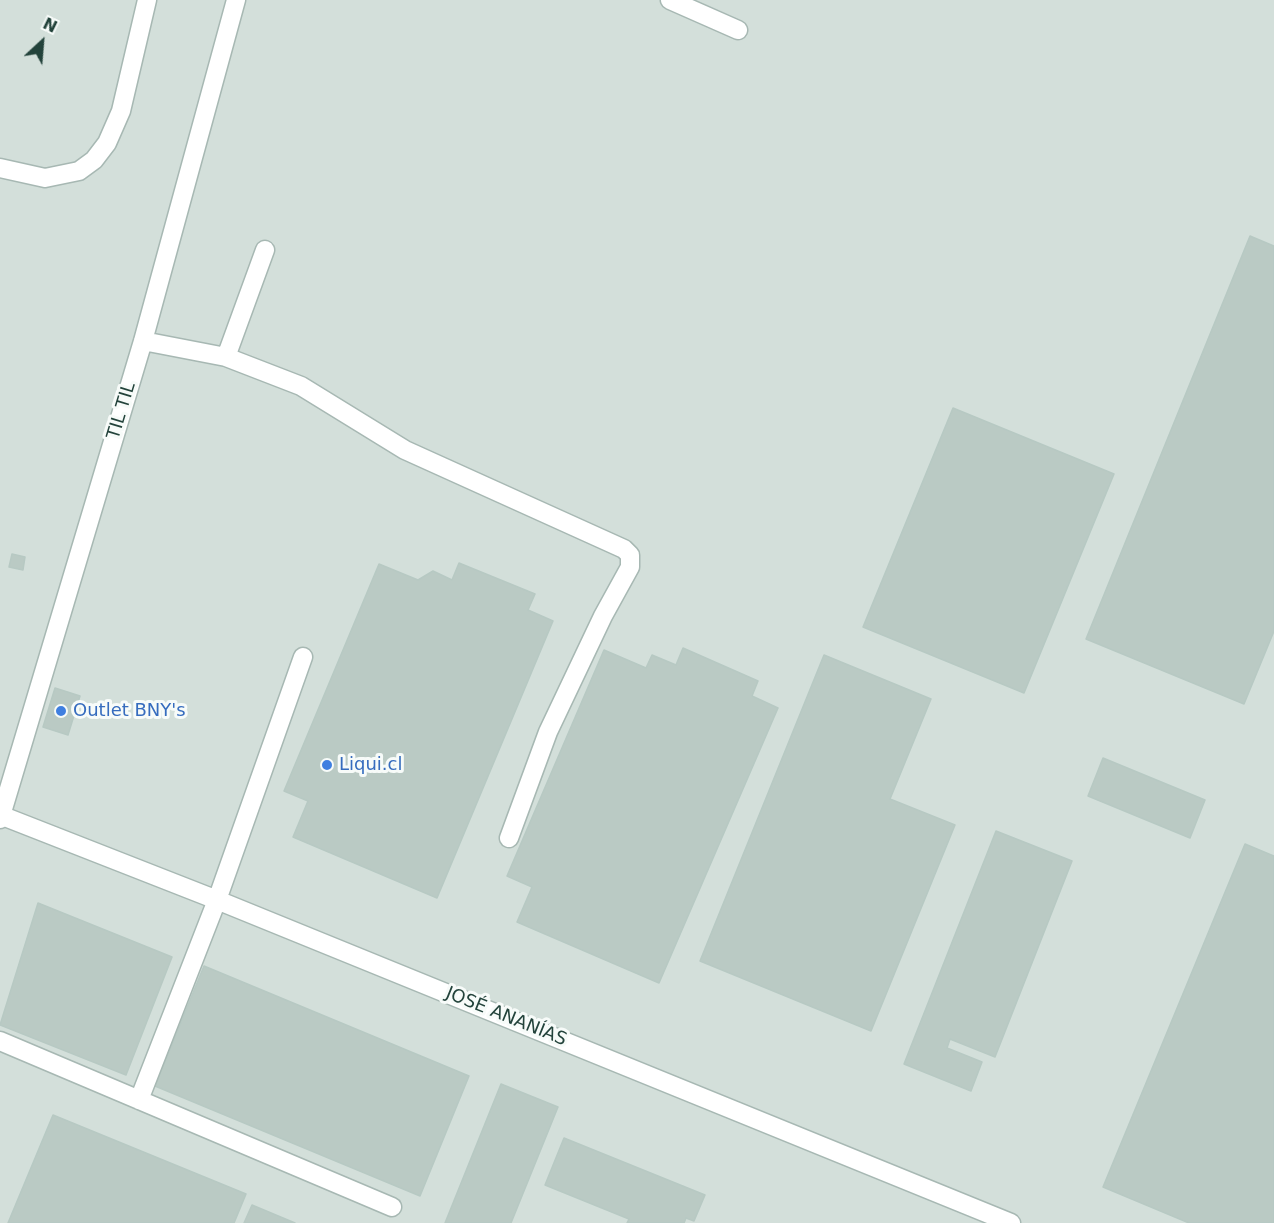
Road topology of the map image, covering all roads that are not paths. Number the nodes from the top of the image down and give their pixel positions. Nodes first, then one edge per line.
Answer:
1 (147, 0) edge
2 (236, 0) edge
3 (670, 0) edge
4 (738, 30) dead end
5 (0, 168) edge
6 (265, 250) dead end
7 (143, 341) junction
8 (226, 357) junction
9 (303, 657) dead end
10 (0, 816) edge
11 (509, 838) dead end
12 (217, 900) junction
13 (0, 1041) edge
14 (138, 1100) junction
15 (392, 1207) dead end
16 (1011, 1223) edge

1 - 5 street
2 - 7 street, TIL TIL
3 - 4 street
6 - 8 street
7 - 8 street
7 - 10 street, TIL TIL
8 - 11 street
9 - 12 street
10 - 12 street, JOSÉ ANANÍAS
12 - 14 street
12 - 16 street, JOSÉ ANANÍAS
13 - 14 street
14 - 15 street

